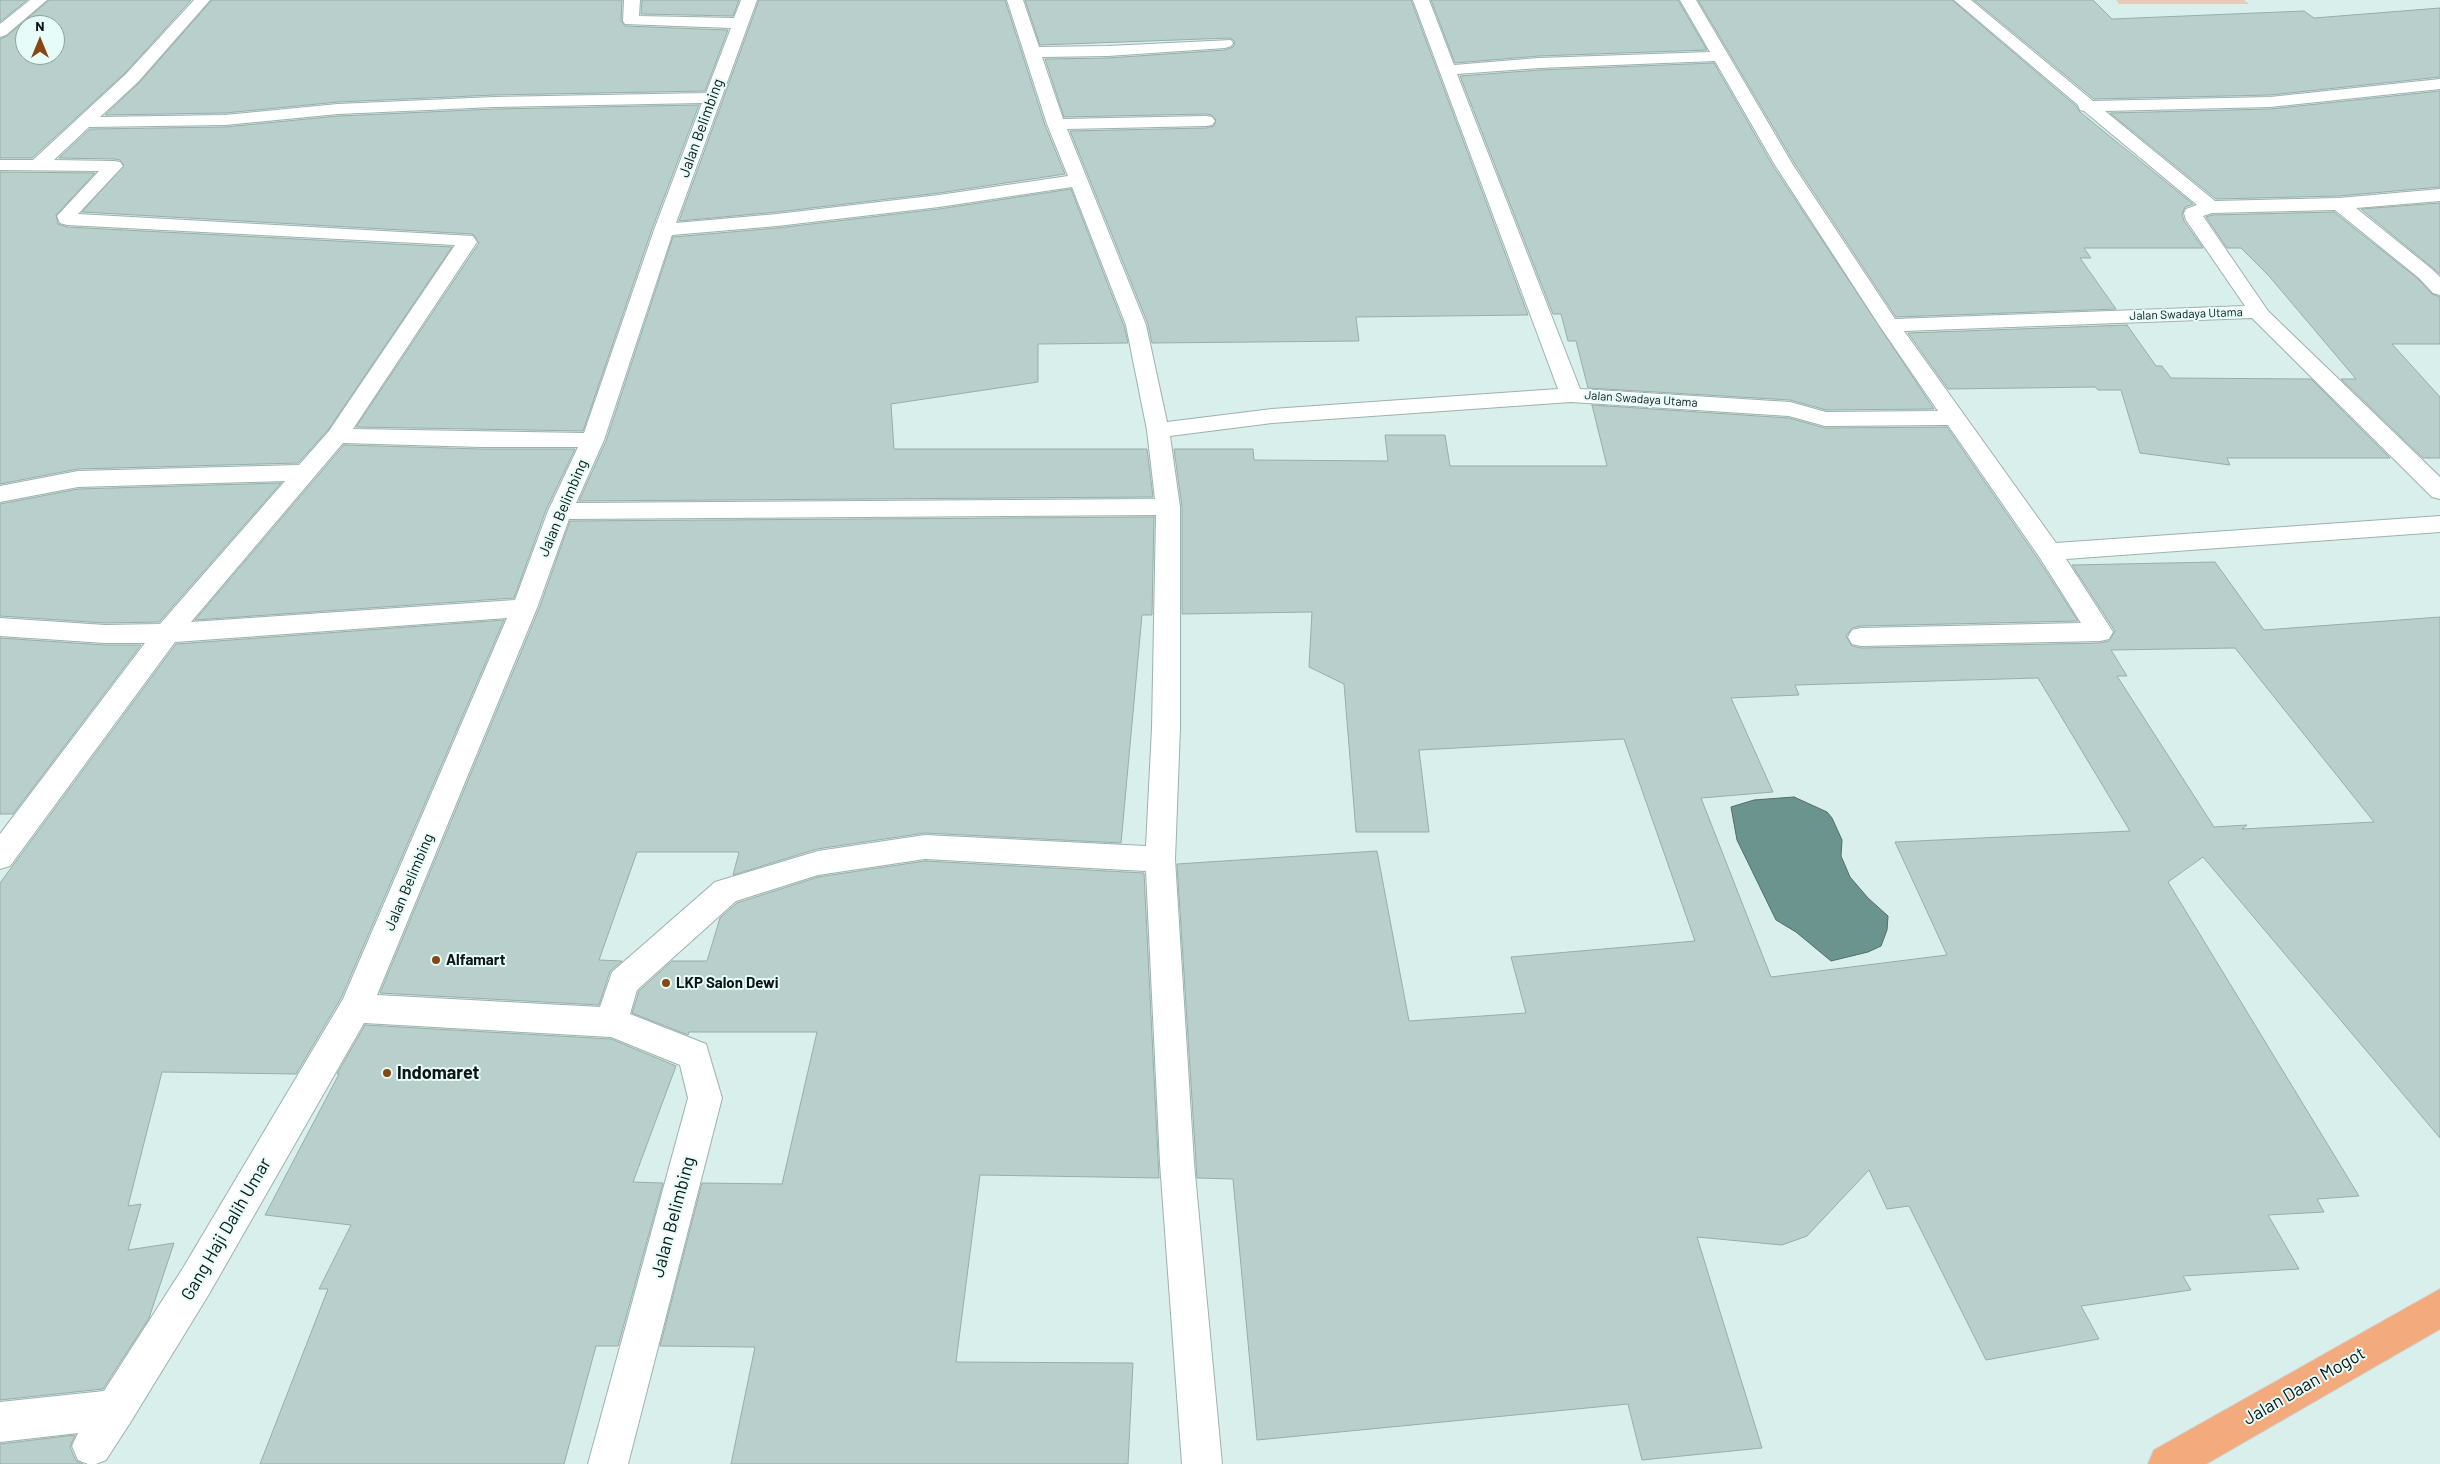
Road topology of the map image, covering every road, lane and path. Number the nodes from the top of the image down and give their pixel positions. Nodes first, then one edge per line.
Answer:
1 (39, 0) edge
2 (202, 0) edge
3 (632, 0) edge
4 (749, 0) edge
5 (1015, 0) edge
6 (1421, 0) edge
7 (1688, 0) edge
8 (1962, 0) edge
9 (739, 22) junction
10 (0, 32) edge
11 (1226, 43) dead end
12 (1032, 52) junction
13 (1721, 56) junction
14 (1448, 70) junction
15 (2440, 84) edge
16 (712, 98) junction
17 (2086, 106) junction
18 (1206, 121) dead end
19 (85, 122) junction
20 (1056, 124) junction
21 (39, 164) junction
22 (0, 165) edge
23 (1079, 180) junction
24 (2440, 195) edge
25 (2339, 204) junction
26 (2210, 207) junction
27 (664, 230) junction
28 (2440, 289) edge
29 (2261, 315) junction
30 (1889, 325) junction
31 (1571, 394) junction
32 (1956, 418) junction
33 (1158, 430) junction
34 (337, 436) junction
35 (593, 440) junction
36 (302, 473) junction
37 (2440, 491) edge
38 (0, 494) edge
39 (1168, 507) junction
40 (560, 511) junction
41 (2440, 524) edge
42 (2049, 552) junction
43 (524, 608) junction
44 (0, 627) edge
45 (167, 633) junction
46 (1861, 637) dead end
47 (0, 857) edge
48 (1160, 859) junction
49 (355, 1008) junction
50 (612, 1022) junction
51 (2440, 1308) edge
52 (116, 1409) junction
53 (0, 1422) edge
54 (92, 1446) dead end
55 (608, 1464) edge
56 (1202, 1464) edge
57 (2168, 1464) edge

1 - 10 street
2 - 19 street
3 - 9 street
4 - 9 street, Jalan Belimbing
5 - 12 street
6 - 14 street, Jalan Swadaya Utama
7 - 13 street
8 - 17 street
9 - 16 street, Jalan Belimbing
11 - 12 street
12 - 20 street
13 - 14 street
13 - 30 street
14 - 31 street, Jalan Swadaya Utama
15 - 17 street
16 - 19 street
16 - 27 street, Jalan Belimbing
17 - 26 street
18 - 20 street
19 - 21 street
20 - 23 street
21 - 22 street
21 - 34 street
23 - 27 street
23 - 33 street
24 - 25 street
25 - 26 street
25 - 28 street
26 - 29 street
27 - 35 street, Jalan Belimbing
29 - 30 street, Jalan Swadaya Utama
29 - 37 street, Jalan Swadaya Utama
30 - 32 street
31 - 32 street, Jalan Swadaya Utama
31 - 33 street
32 - 42 street
33 - 39 street
34 - 35 street
34 - 36 street
35 - 40 street, Jalan Belimbing
36 - 38 street
36 - 45 street
39 - 40 street
39 - 48 street
40 - 43 street, Jalan Belimbing
41 - 42 street
42 - 46 street
43 - 45 street
43 - 49 street, Jalan Belimbing
44 - 45 street
45 - 47 street
48 - 50 street
48 - 56 street
49 - 50 street
49 - 52 street, Gang Haji Dalih Umar
50 - 55 street, Jalan Belimbing
51 - 57 highway, Jalan Daan Mogot
52 - 53 street
52 - 54 street, Gang Haji Dalih Umar

